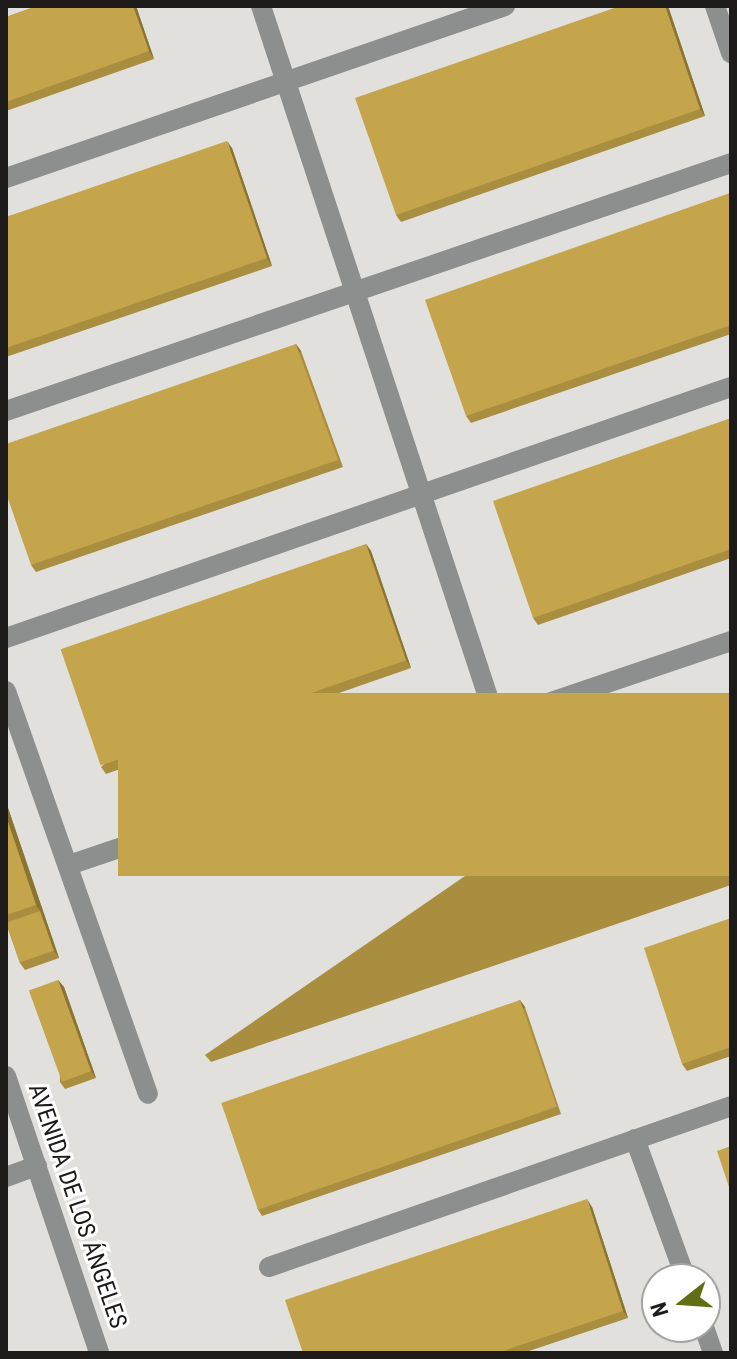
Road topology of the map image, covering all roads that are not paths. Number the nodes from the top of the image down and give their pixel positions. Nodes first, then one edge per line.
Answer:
1 (261, 6) edge
2 (505, 6) edge
3 (715, 6) edge
4 (731, 53) edge
5 (286, 81) junction
6 (731, 163) edge
7 (6, 178) edge
8 (355, 291) junction
9 (731, 387) edge
10 (6, 411) edge
11 (421, 494) junction
12 (6, 638) edge
13 (731, 641) edge
14 (6, 691) edge
15 (496, 721) junction
16 (69, 865) junction
17 (6, 1076) edge
18 (148, 1094) dead end
19 (731, 1106) edge
20 (635, 1139) junction
21 (37, 1166) junction
22 (6, 1177) edge
23 (680, 1263) edge
24 (269, 1267) dead end
25 (99, 1353) edge

1 - 5 street
2 - 5 street
3 - 4 street
5 - 7 street
5 - 8 street
6 - 8 street
8 - 10 street
8 - 11 street
9 - 11 street
11 - 12 street
11 - 15 street
13 - 15 street
14 - 16 street
15 - 16 street
16 - 18 street
17 - 21 street, AVENIDA DE LOS ÁNGELES
19 - 20 street
20 - 23 street
20 - 24 street
21 - 22 street
21 - 25 street, AVENIDA DE LOS ÁNGELES

